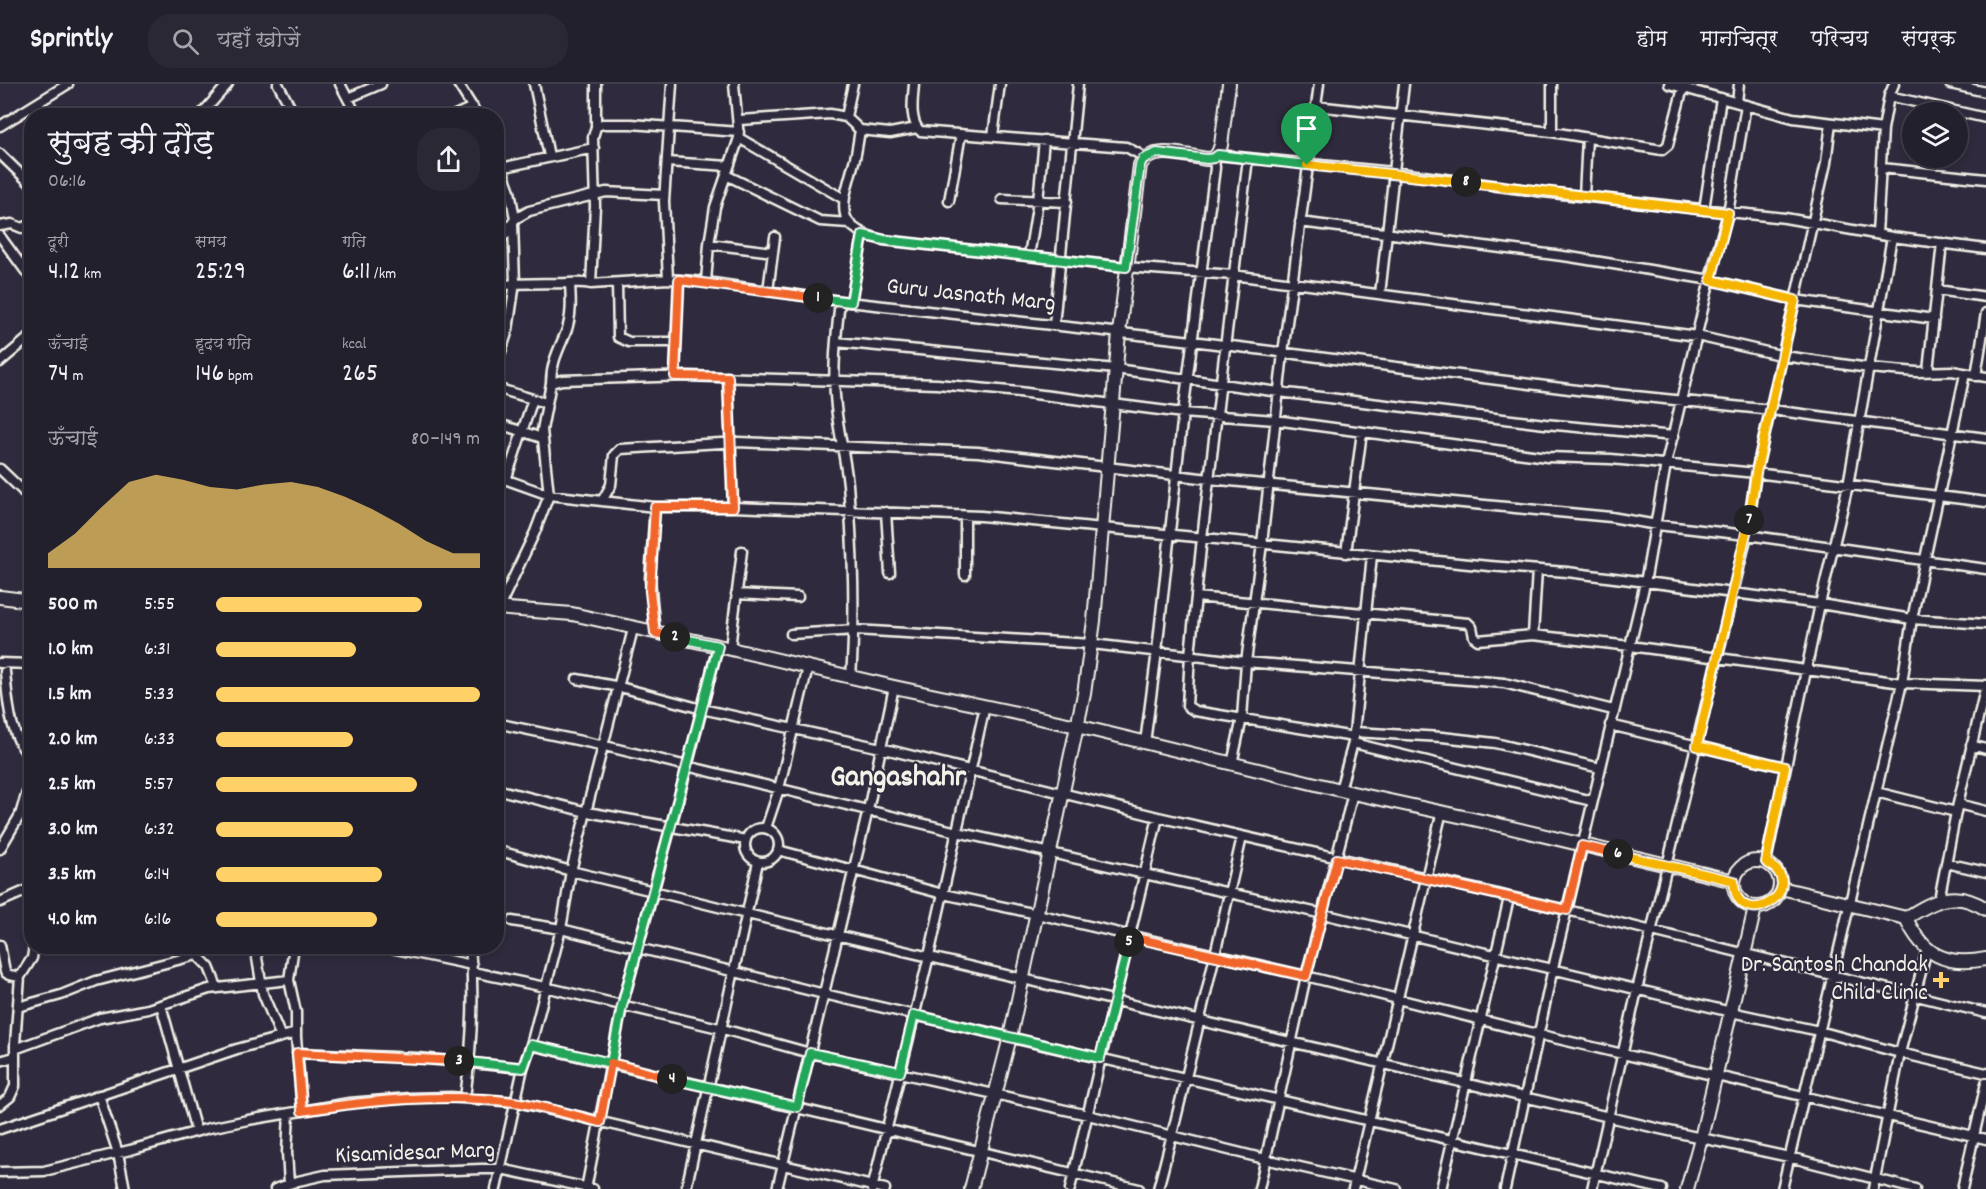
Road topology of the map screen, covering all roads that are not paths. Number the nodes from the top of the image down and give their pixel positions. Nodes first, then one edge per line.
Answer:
1 (46, 84) edge
2 (69, 84) edge
3 (228, 84) edge
4 (278, 84) edge
5 (340, 84) edge
6 (381, 84) edge
7 (458, 84) edge
8 (534, 84) edge
9 (596, 84) edge
10 (672, 84) edge
11 (734, 84) edge
12 (853, 84) edge
13 (914, 84) edge
14 (1000, 84) edge
15 (1078, 84) edge
16 (1229, 84) edge
17 (1319, 84) edge
18 (1404, 84) edge
19 (1552, 84) edge
20 (1669, 84) edge
21 (1739, 84) edge
22 (1894, 84) edge
23 (1950, 84) edge
24 (1683, 86) edge
25 (1985, 89) edge
26 (52, 94) junction
27 (1888, 96) junction
28 (348, 98) junction
29 (1721, 98) junction
30 (38, 103) junction
31 (1742, 104) junction
32 (1316, 106) junction
33 (30, 108) edge
34 (40, 108) edge
35 (207, 108) edge
36 (291, 108) edge
37 (353, 108) edge
38 (473, 108) edge
39 (24, 111) edge
40 (1400, 115) junction
41 (846, 117) junction
42 (1986, 118) edge
43 (739, 120) junction
44 (1831, 123) junction
45 (0, 126) edge
46 (596, 126) junction
47 (669, 127) junction
48 (916, 128) junction
49 (1883, 129) junction
50 (860, 130) junction
51 (1552, 132) junction
52 (961, 134) junction
53 (739, 135) junction
54 (993, 136) junction
55 (1587, 138) junction
56 (1044, 140) junction
57 (1073, 143) junction
58 (594, 148) junction
59 (0, 154) edge
60 (549, 156) junction
61 (1216, 156) junction
62 (1248, 158) junction
63 (1143, 159) junction
64 (667, 162) junction
65 (1307, 165) junction
66 (504, 167) edge
67 (1882, 168) junction
68 (728, 170) junction
69 (1392, 172) junction
70 (24, 177) edge
71 (504, 178) edge
72 (1986, 179) edge
73 (594, 194) junction
74 (664, 195) junction
75 (1584, 196) junction
76 (844, 199) junction
77 (1002, 199) dead end
78 (949, 201) dead end
79 (1038, 201) junction
80 (1067, 202) junction
81 (1704, 210) junction
82 (1728, 213) junction
83 (514, 221) junction
84 (1300, 222) junction
85 (849, 223) junction
86 (1811, 224) junction
87 (0, 226) edge
88 (24, 227) edge
89 (1388, 234) junction
90 (1877, 234) junction
91 (863, 235) junction
92 (0, 236) edge
93 (504, 236) edge
94 (776, 237) dead end
95 (1892, 237) junction
96 (1942, 243) junction
97 (709, 244) junction
98 (1986, 249) edge
99 (773, 252) junction
100 (1029, 256) junction
101 (1061, 260) junction
102 (1126, 267) junction
103 (24, 269) edge
104 (1200, 274) junction
105 (1233, 275) junction
106 (668, 279) junction
107 (679, 280) junction
108 (1711, 280) junction
109 (706, 282) junction
110 (515, 283) junction
111 (617, 283) junction
112 (570, 284) junction
113 (591, 284) junction
114 (1292, 284) junction
115 (504, 285) edge
116 (1937, 290) junction
117 (768, 291) junction
118 (1380, 294) junction
119 (1986, 297) edge
120 (1795, 300) junction
121 (840, 301) junction
122 (851, 302) junction
123 (1879, 310) junction
124 (1986, 313) edge
125 (1934, 319) junction
126 (1054, 325) junction
127 (1119, 333) junction
128 (1697, 336) junction
129 (1192, 341) junction
130 (24, 342) edge
131 (504, 342) edge
132 (676, 342) junction
133 (836, 342) junction
134 (1225, 347) junction
135 (1283, 353) junction
136 (1784, 356) junction
137 (0, 362) edge
138 (1869, 368) junction
139 (1116, 369) junction
140 (1928, 371) junction
141 (1965, 374) junction
142 (675, 376) junction
143 (1981, 376) edge
144 (728, 377) junction
145 (1187, 378) junction
146 (551, 382) junction
147 (835, 382) junction
148 (1220, 384) junction
149 (504, 390) edge
150 (1279, 392) junction
151 (533, 399) junction
152 (1682, 399) junction
153 (546, 403) junction
154 (1113, 403) junction
155 (1772, 410) junction
156 (1183, 412) junction
157 (1217, 416) junction
158 (1275, 420) junction
159 (1860, 421) junction
160 (504, 425) edge
161 (522, 431) junction
162 (1362, 432) junction
163 (1951, 433) junction
164 (1674, 436) junction
165 (542, 438) junction
166 (1986, 438) edge
167 (731, 442) junction
168 (844, 445) junction
169 (1666, 464) junction
170 (1108, 468) junction
171 (0, 469) edge
172 (1756, 473) junction
173 (1176, 475) junction
174 (1209, 479) junction
175 (506, 480) joint
176 (1269, 484) junction
177 (1848, 485) junction
178 (1354, 492) junction
179 (24, 493) edge
180 (549, 495) junction
181 (1937, 495) junction
182 (602, 501) junction
183 (1986, 502) edge
184 (655, 507) junction
185 (733, 507) junction
186 (849, 510) junction
187 (886, 512) junction
188 (965, 516) junction
189 (1657, 525) junction
190 (1102, 528) junction
191 (1169, 535) junction
192 (1747, 535) junction
193 (1202, 538) junction
194 (1262, 544) junction
195 (1833, 547) junction
196 (742, 551) dead end
197 (1346, 553) junction
198 (1372, 555) junction
199 (1925, 560) junction
200 (1986, 568) edge
201 (1537, 570) junction
202 (890, 573) dead end
203 (965, 575) dead end
204 (1645, 583) junction
205 (736, 594) junction
206 (1732, 594) junction
207 (504, 596) edge
208 (0, 597) edge
209 (798, 597) dead end
210 (1196, 597) junction
211 (24, 601) edge
212 (1254, 603) junction
213 (1820, 604) junction
214 (504, 610) edge
215 (1366, 613) junction
216 (1912, 619) junction
217 (1986, 624) edge
218 (633, 628) junction
219 (855, 630) junction
220 (655, 633) junction
221 (791, 634) dead end
222 (1533, 635) junction
223 (1092, 644) junction
224 (1630, 646) junction
225 (724, 647) junction
226 (1157, 651) junction
227 (1190, 655) junction
228 (1718, 659) junction
229 (1246, 662) junction
230 (0, 663) edge
231 (24, 664) edge
232 (808, 667) junction
233 (1805, 670) junction
234 (5, 672) dead end
235 (1360, 672) junction
236 (851, 677) junction
237 (577, 679) dead end
238 (1902, 684) junction
239 (1986, 685) edge
240 (620, 687) junction
241 (894, 687) junction
242 (985, 706) junction
243 (702, 709) junction
244 (1613, 710) junction
245 (1242, 718) junction
246 (504, 725) edge
247 (1610, 725) junction
248 (1077, 726) junction
249 (793, 730) junction
250 (1354, 737) junction
251 (1145, 743) junction
252 (1971, 745) junction
253 (605, 746) junction
254 (1697, 746) junction
255 (880, 748) junction
256 (1986, 749) edge
257 (24, 750) edge
258 (1232, 764) junction
259 (687, 766) junction
260 (1785, 767) junction
261 (1600, 768) junction
262 (971, 772) junction
263 (779, 789) junction
264 (1340, 790) junction
265 (504, 791) edge
266 (1876, 792) junction
267 (1353, 793) junction
268 (1062, 794) junction
269 (1592, 801) junction
270 (24, 802) edge
271 (1957, 808) junction
272 (868, 810) junction
273 (1986, 811) edge
274 (587, 812) junction
275 (1442, 812) junction
276 (1158, 817) junction
277 (671, 828) junction
278 (766, 828) junction
279 (957, 832) junction
280 (1242, 837) junction
281 (746, 840) junction
282 (1582, 846) junction
283 (0, 849) edge
284 (778, 850) junction
285 (504, 852) edge
286 (1050, 853) junction
287 (1337, 859) junction
288 (759, 862) junction
289 (1766, 862) junction
290 (1946, 864) junction
291 (1668, 866) junction
292 (572, 871) junction
293 (853, 871) junction
294 (1986, 872) edge
295 (1145, 874) junction
296 (1425, 879) junction
297 (1734, 881) junction
298 (1781, 888) junction
299 (652, 891) junction
300 (24, 892) edge
301 (1229, 893) junction
302 (943, 894) junction
303 (1509, 898) junction
304 (1939, 900) junction
305 (0, 902) edge
306 (1849, 905) junction
307 (1755, 908) junction
308 (1986, 909) edge
309 (1567, 910) junction
310 (747, 914) junction
311 (1037, 914) junction
312 (1323, 914) junction
313 (1906, 918) junction
314 (512, 921) dead end
315 (561, 929) junction
316 (1651, 932) junction
317 (838, 934) junction
318 (1131, 937) junction
319 (1412, 937) junction
320 (0, 945) edge
321 (639, 947) junction
322 (1927, 949) junction
323 (33, 954) edge
324 (256, 954) edge
325 (293, 954) edge
326 (413, 954) edge
327 (471, 954) edge
328 (1745, 954) junction
329 (197, 955) joint
330 (1214, 955) junction
331 (929, 956) junction
332 (1495, 956) junction
333 (1986, 959) edge
334 (1552, 968) junction
335 (473, 969) junction
336 (735, 971) junction
337 (1832, 975) junction
338 (1306, 976) junction
339 (20, 977) junction
340 (1022, 979) junction
341 (290, 980) junction
342 (261, 984) junction
343 (217, 987) junction
344 (545, 987) junction
345 (1637, 990) junction
346 (824, 994) junction
347 (1915, 996) junction
348 (1398, 999) junction
349 (1114, 1001) junction
350 (161, 1005) junction
351 (622, 1006) junction
352 (18, 1007) junction
353 (1731, 1012) junction
354 (1986, 1013) edge
355 (914, 1015) junction
356 (1481, 1019) junction
357 (1201, 1020) junction
358 (723, 1029) junction
359 (1819, 1031) junction
360 (296, 1033) junction
361 (1538, 1034) junction
362 (281, 1037) junction
363 (1010, 1037) junction
364 (1292, 1041) junction
365 (531, 1045) junction
366 (14, 1053) junction
367 (297, 1053) junction
368 (810, 1053) junction
369 (1623, 1053) junction
370 (1900, 1053) junction
371 (1100, 1058) junction
372 (0, 1061) edge
373 (470, 1062) junction
374 (611, 1063) junction
375 (1383, 1063) junction
376 (523, 1068) junction
377 (180, 1069) junction
378 (900, 1072) junction
379 (1986, 1073) edge
380 (1716, 1076) junction
381 (1186, 1079) junction
382 (1467, 1083) junction
383 (1986, 1083) edge
384 (710, 1088) junction
385 (99, 1095) junction
386 (994, 1095) junction
387 (1805, 1095) junction
388 (1526, 1096) junction
389 (465, 1098) junction
390 (1278, 1100) junction
391 (517, 1102) junction
392 (0, 1105) edge
393 (797, 1107) junction
394 (302, 1111) junction
395 (289, 1113) junction
396 (1088, 1115) junction
397 (1887, 1115) junction
398 (1609, 1116) junction
399 (1369, 1121) junction
400 (600, 1122) junction
401 (0, 1129) edge
402 (886, 1130) junction
403 (196, 1131) junction
404 (1172, 1136) junction
405 (1974, 1136) junction
406 (1701, 1138) junction
407 (1986, 1139) edge
408 (1451, 1140) junction
409 (698, 1144) junction
410 (981, 1150) junction
411 (117, 1153) junction
412 (1513, 1154) junction
413 (1789, 1157) junction
414 (1265, 1159) junction
415 (783, 1165) junction
416 (501, 1169) junction
417 (0, 1172) edge
418 (1074, 1173) junction
419 (1595, 1173) junction
420 (289, 1184) junction
421 (1354, 1184) edge
422 (1874, 1185) edge
423 (872, 1187) edge
424 (125, 1189) edge
425 (275, 1189) edge
426 (496, 1189) edge
427 (588, 1189) edge
428 (687, 1189) edge
429 (777, 1189) edge
430 (885, 1189) edge
431 (971, 1189) edge
432 (1070, 1189) edge
433 (1139, 1189) edge
434 (1158, 1189) edge
435 (1259, 1189) edge
436 (1396, 1189) edge
437 (1440, 1189) edge
438 (1505, 1189) edge
439 (1592, 1189) edge
440 (1662, 1189) edge
441 (1687, 1189) edge
442 (1782, 1189) edge
443 (1915, 1189) edge
444 (1962, 1189) edge

1 - 26 street
2 - 26 street
3 - 35 street
4 - 36 street
5 - 28 street
6 - 28 street
7 - 38 street
8 - 60 street
9 - 46 street
10 - 47 street
11 - 43 street
12 - 41 street
13 - 48 street
14 - 54 street
15 - 57 street
16 - 61 street
17 - 32 street
18 - 40 street
19 - 51 street
20 - 24 street
21 - 31 street
22 - 27 street
23 - 25 street
24 - 29 street
24 - 55 street
26 - 30 street
27 - 42 street
27 - 49 street
28 - 37 street
29 - 31 street
29 - 81 street
30 - 33 street
30 - 34 street
31 - 44 street
31 - 82 street
32 - 40 street
32 - 65 street
39 - 45 street
40 - 51 street
40 - 69 street
41 - 43 street
41 - 50 street
43 - 53 street
44 - 49 street
44 - 86 street
46 - 47 street
46 - 58 street
47 - 53 street
47 - 64 street
48 - 50 street
48 - 52 street
49 - 67 street
50 - 76 street
51 - 55 street
52 - 54 street
52 - 78 street
53 - 68 street
53 - 76 street
54 - 56 street
55 - 75 street
56 - 57 street
56 - 79 street
57 - 63 street
57 - 80 street
58 - 60 street
58 - 73 street
59 - 70 street
60 - 66 street
61 - 62 street
61 - 63 street
61 - 104 street
62 - 65 street
62 - 105 street
63 - 102 street
64 - 68 street
64 - 74 street
65 - 69 street
65 - 84 street
67 - 72 street
67 - 90 street
68 - 85 street
68 - 97 street
69 - 75 street
69 - 89 street
71 - 83 street
73 - 74 street
73 - 83 street
73 - 113 street
74 - 106 street
75 - 81 street
76 - 85 street
77 - 79 street
79 - 80 street
79 - 100 street
80 - 101 street
81 - 82 street
82 - 86 street
82 - 108 street
83 - 93 street
83 - 110 street
84 - 89 street
84 - 114 street
85 - 91 street
86 - 90 street
86 - 120 street
87 - 88 street
89 - 108 street
89 - 118 street
90 - 95 street
91 - 100 street
91 - 122 street
92 - 103 street
94 - 99 street
95 - 96 street
95 - 123 street
96 - 98 street
96 - 116 street
97 - 99 street
97 - 109 street
99 - 117 street
100 - 101 street
101 - 102 street
101 - 126 street
102 - 104 street
102 - 127 street
104 - 105 street
104 - 129 street
105 - 114 street
105 - 134 street
106 - 107 street, Guru Jasnath Marg
106 - 111 street, Guru Jasnath Marg
107 - 109 street, Guru Jasnath Marg
107 - 132 street
108 - 120 street
108 - 128 street
109 - 117 street, Guru Jasnath Marg
110 - 112 street, Guru Jasnath Marg
110 - 115 street, Guru Jasnath Marg
110 - 131 street
111 - 113 street, Guru Jasnath Marg
111 - 132 street
112 - 113 street, Guru Jasnath Marg
112 - 146 street
114 - 118 street
114 - 135 street
116 - 119 street
116 - 125 street
117 - 121 street, Guru Jasnath Marg
118 - 128 street
120 - 123 street
120 - 136 street
121 - 122 street, Guru Jasnath Marg
121 - 133 street
122 - 126 street, Guru Jasnath Marg
123 - 125 street
123 - 138 street
124 - 143 street
125 - 140 street
126 - 127 street, Guru Jasnath Marg
127 - 129 street, Guru Jasnath Marg
127 - 139 street
128 - 136 street
128 - 152 street
129 - 134 street, Guru Jasnath Marg
129 - 145 street
130 - 137 street
132 - 142 street
133 - 139 street
133 - 147 street
134 - 135 street, Guru Jasnath Marg
134 - 148 street
135 - 150 street
135 - 152 street, Guru Jasnath Marg
136 - 138 street
136 - 155 street
138 - 140 street
138 - 159 street
139 - 145 street
139 - 154 street
140 - 141 street
141 - 143 street
141 - 163 street
142 - 144 street
142 - 146 street
144 - 147 street
144 - 167 street
145 - 148 street
145 - 156 street
146 - 153 street
147 - 154 street
147 - 168 street
148 - 150 street
148 - 157 street
149 - 151 street
150 - 158 street
150 - 164 street
151 - 153 street
151 - 161 street
152 - 155 street, Guru Jasnath Marg
152 - 164 street
153 - 165 street
154 - 156 street
154 - 170 street
155 - 159 street, Guru Jasnath Marg
155 - 172 street
156 - 157 street
156 - 173 street
157 - 158 street
157 - 174 street
158 - 162 street
158 - 176 street
159 - 163 street, Guru Jasnath Marg
159 - 177 street
160 - 161 street
161 - 165 street
161 - 175 street
162 - 169 street
162 - 178 street
163 - 166 street, Guru Jasnath Marg
163 - 181 street
164 - 169 street
165 - 180 street
167 - 168 street
167 - 182 street
167 - 185 street
168 - 170 street
168 - 186 street
169 - 172 street
169 - 189 street
170 - 173 street
170 - 190 street
171 - 179 street
172 - 177 street
172 - 192 street
173 - 174 street
173 - 191 street
174 - 176 street
174 - 193 street
175 - 180 street
176 - 178 street
176 - 194 street
177 - 181 street
177 - 195 street
178 - 189 street
178 - 197 street
180 - 182 street
180 - 207 street
181 - 183 street
181 - 199 street
182 - 184 street
184 - 185 street
184 - 220 street
185 - 186 street
186 - 187 street
186 - 219 street
187 - 188 street
187 - 202 street
188 - 190 street
188 - 203 street
189 - 192 street
189 - 204 street
190 - 191 street
190 - 223 street
191 - 193 street
191 - 226 street
192 - 195 street
192 - 206 street
193 - 194 street
193 - 210 street
194 - 197 street
194 - 212 street
195 - 199 street
195 - 213 street
196 - 205 street
197 - 198 street
198 - 201 street
198 - 215 street
199 - 200 street
199 - 216 street
201 - 204 street
201 - 222 street
204 - 206 street
204 - 224 street
205 - 209 street
205 - 225 street
206 - 213 street
206 - 228 street
208 - 211 street
210 - 212 street
210 - 227 street
212 - 215 street
212 - 229 street
213 - 216 street
213 - 233 street
214 - 218 street
215 - 222 street
215 - 235 street
216 - 217 street
216 - 238 street
218 - 220 street
218 - 240 street
219 - 221 street
219 - 223 street
219 - 236 street
220 - 225 street
222 - 224 street
223 - 226 street
223 - 248 street
224 - 228 street
224 - 244 street
225 - 232 street
225 - 243 street
226 - 227 street
226 - 251 street
227 - 229 street
227 - 245 street
228 - 233 street
228 - 254 street
229 - 235 street
229 - 245 street
230 - 231 street
232 - 236 street
232 - 249 street
233 - 238 street
233 - 260 street
234 - 257 street
235 - 244 street
235 - 250 street
236 - 241 street
237 - 240 street
238 - 239 street
238 - 266 street
239 - 252 street
240 - 243 street
240 - 253 street
241 - 242 street
241 - 255 street
242 - 248 street
242 - 262 street
243 - 249 street
243 - 259 street
244 - 247 street
245 - 250 street
245 - 258 street
246 - 253 street
247 - 254 street
247 - 261 street
248 - 251 street
248 - 268 street
249 - 255 street
249 - 263 street
250 - 261 street
250 - 264 street
250 - 269 street
251 - 258 street
252 - 256 street
252 - 271 street
253 - 259 street
253 - 274 street
254 - 260 street
254 - 291 street
255 - 262 street
255 - 272 street
258 - 264 street
259 - 263 street
259 - 277 street
260 - 289 street
261 - 269 street
262 - 268 street
262 - 279 street
263 - 272 street
263 - 278 street
264 - 267 street
265 - 274 street
266 - 271 street
266 - 306 street
267 - 275 street
267 - 287 street
268 - 276 street
268 - 286 street
269 - 282 street
270 - 283 street
271 - 273 street
271 - 290 street
272 - 279 street
272 - 293 street
274 - 277 street
274 - 292 street
275 - 282 street
275 - 296 street
276 - 280 street
276 - 295 street
277 - 281 street
277 - 299 street
278 - 281 street
278 - 284 street
279 - 286 street
279 - 302 street
280 - 287 street
280 - 301 street
281 - 288 street
282 - 291 street
282 - 309 street
284 - 288 street
284 - 293 street
285 - 292 street
286 - 295 street
286 - 311 street
287 - 296 street
287 - 312 street
288 - 310 street
289 - 297 street
289 - 298 street
290 - 294 street
290 - 304 street
291 - 297 street
291 - 316 street
292 - 299 street
292 - 315 street
293 - 302 street
293 - 317 street
295 - 301 street
295 - 318 street
296 - 303 street
296 - 319 street
297 - 307 street
298 - 306 street
298 - 307 street
299 - 310 street
299 - 321 street
300 - 305 street
301 - 312 street
301 - 330 street
302 - 311 street
302 - 331 street
303 - 309 street
303 - 332 street
304 - 308 street
304 - 313 street
306 - 313 street
306 - 337 street
307 - 328 street
309 - 316 street
309 - 334 street
310 - 317 street
310 - 336 street
311 - 318 street
311 - 340 street
312 - 319 street
312 - 338 street
313 - 322 street
314 - 315 street
315 - 321 street
315 - 344 street
316 - 328 street
316 - 345 street
317 - 331 street
317 - 346 street
318 - 330 street
318 - 349 street
319 - 332 street
319 - 348 street
320 - 339 street
321 - 336 street
321 - 351 street
322 - 333 street
322 - 347 street
323 - 339 street
324 - 342 street
325 - 341 street
326 - 335 street
327 - 335 street
328 - 337 street
328 - 353 street
329 - 343 street
329 - 352 street
330 - 338 street
330 - 357 street
331 - 340 street
331 - 355 street
332 - 334 street
332 - 356 street
334 - 345 street
334 - 361 street
335 - 344 street
335 - 373 street
336 - 346 street
336 - 358 street
337 - 347 street
337 - 359 street
338 - 348 street
338 - 364 street
339 - 352 street
340 - 349 street
340 - 363 street
341 - 342 street
341 - 360 street
342 - 343 street
342 - 362 street
343 - 350 street
344 - 351 street
344 - 365 street
345 - 353 street
345 - 369 street
346 - 355 street
346 - 368 street
347 - 354 street
347 - 370 street
348 - 356 street
348 - 375 street
349 - 357 street
349 - 371 street
350 - 366 street
350 - 377 street
351 - 358 street
351 - 374 street
352 - 366 street
353 - 359 street
353 - 380 street
355 - 363 street
355 - 378 street
356 - 361 street
356 - 382 street
357 - 364 street
357 - 381 street
358 - 368 street
358 - 384 street
359 - 370 street
359 - 387 street
360 - 362 street
360 - 367 street
361 - 369 street
361 - 388 street
362 - 377 street
363 - 371 street
363 - 386 street
364 - 375 street
364 - 390 street
365 - 374 street
365 - 376 street
366 - 372 street
366 - 392 street
367 - 373 street
367 - 394 street
368 - 378 street
368 - 393 street
369 - 380 street
369 - 398 street
370 - 379 street
370 - 397 street
371 - 381 street
371 - 396 street
373 - 376 street
373 - 389 street
374 - 384 street
374 - 400 street
375 - 382 street
375 - 399 street
376 - 391 street
377 - 385 street
377 - 403 street
378 - 386 street
378 - 402 street
380 - 387 street
380 - 406 street
381 - 390 street
381 - 404 street
382 - 388 street
382 - 408 street
383 - 405 street
384 - 393 street
384 - 409 street
385 - 401 street
385 - 411 street
386 - 396 street
386 - 410 street
387 - 397 street
387 - 413 street
388 - 398 street
388 - 412 street
389 - 391 street
389 - 394 street
390 - 399 street
390 - 414 street
391 - 400 street
391 - 416 street
393 - 402 street
393 - 415 street
394 - 395 street
395 - 403 street
395 - 420 street
396 - 404 street
396 - 418 street
397 - 405 street
397 - 422 street
398 - 406 street
398 - 419 street
399 - 408 street
399 - 421 street
400 - 409 street
400 - 427 street
402 - 410 street
402 - 423 street
403 - 411 street
404 - 414 street
404 - 434 street
405 - 407 street
405 - 444 street
406 - 413 street
406 - 441 street
408 - 412 street
408 - 437 street
409 - 415 street
409 - 428 street
410 - 418 street
410 - 431 street
411 - 417 street
411 - 424 street
412 - 419 street
412 - 438 street
413 - 422 street
413 - 442 street
414 - 421 street
414 - 435 street
415 - 423 street
415 - 429 street
416 - 420 street, Kisamidesar Marg
416 - 426 street
416 - 427 street, Kisamidesar Marg
418 - 432 street
418 - 433 street
419 - 439 street
419 - 440 street
420 - 425 street, Kisamidesar Marg
421 - 436 street
422 - 443 street
423 - 430 street

